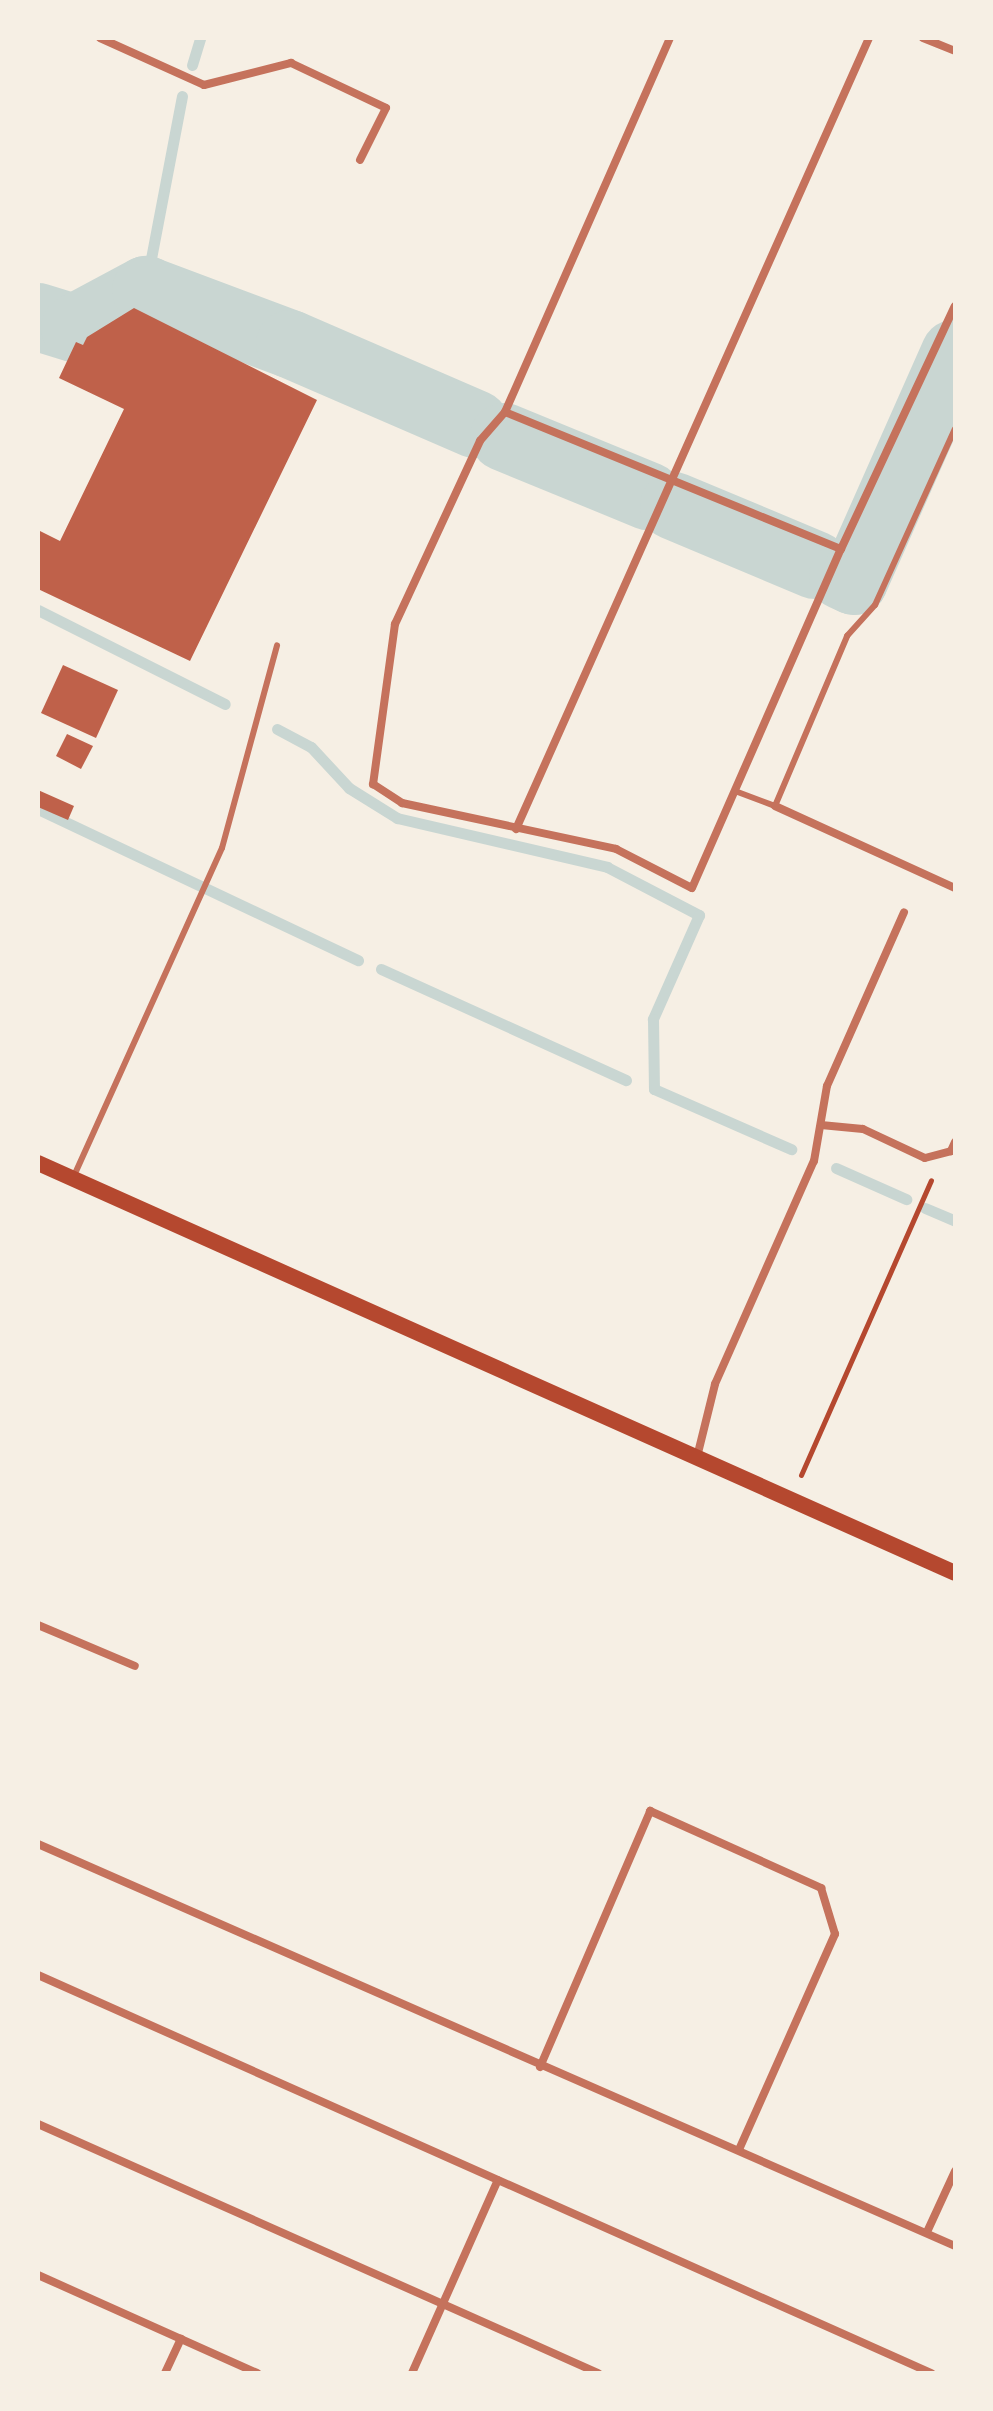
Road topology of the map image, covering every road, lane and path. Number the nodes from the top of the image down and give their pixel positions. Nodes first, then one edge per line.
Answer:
1 (100, 38) edge
2 (670, 38) edge
3 (869, 38) edge
4 (923, 38) edge
5 (955, 51) edge
6 (360, 160) dead end
7 (955, 306) edge
8 (505, 412) junction
9 (955, 429) edge
10 (673, 478) junction
11 (841, 549) junction
12 (277, 645) dead end
13 (735, 791) junction
14 (775, 806) junction
15 (516, 829) junction
16 (955, 888) edge
17 (904, 912) dead end
18 (821, 1125) junction
19 (955, 1142) edge
20 (925, 1158) junction
21 (38, 1163) edge
22 (73, 1178) junction
23 (697, 1457) junction
24 (798, 1483) dead end
25 (955, 1573) edge
26 (38, 1625) edge
27 (135, 1666) dead end
28 (38, 1844) edge
29 (38, 1975) edge
30 (540, 2067) junction
31 (38, 2124) edge
32 (739, 2150) junction
33 (955, 2171) edge
34 (498, 2180) junction
35 (927, 2232) junction
36 (955, 2246) edge
37 (38, 2275) edge
38 (442, 2304) junction
39 (181, 2339) junction
40 (907, 2362) junction
41 (165, 2373) edge
42 (257, 2373) edge
43 (412, 2373) edge
44 (598, 2373) edge
45 (902, 2373) edge
46 (931, 2373) edge

1 - 6 street
2 - 8 street
3 - 10 street
4 - 5 street
7 - 11 street
8 - 10 street
8 - 15 street
9 - 14 lane
10 - 11 street
10 - 15 street
11 - 13 street
12 - 22 lane
13 - 14 lane
13 - 15 street
14 - 16 street
17 - 18 street
18 - 20 street
18 - 23 street
19 - 20 street
20 - 24 path
21 - 22 main road
22 - 23 main road
23 - 25 main road
26 - 27 street
28 - 30 street
29 - 34 street
30 - 32 street
30 - 32 street
31 - 38 street
32 - 35 street
33 - 35 street
34 - 38 street
34 - 40 street
35 - 36 street
37 - 39 street
38 - 43 street
38 - 44 street
39 - 41 street
39 - 42 street
40 - 45 street
40 - 46 street

